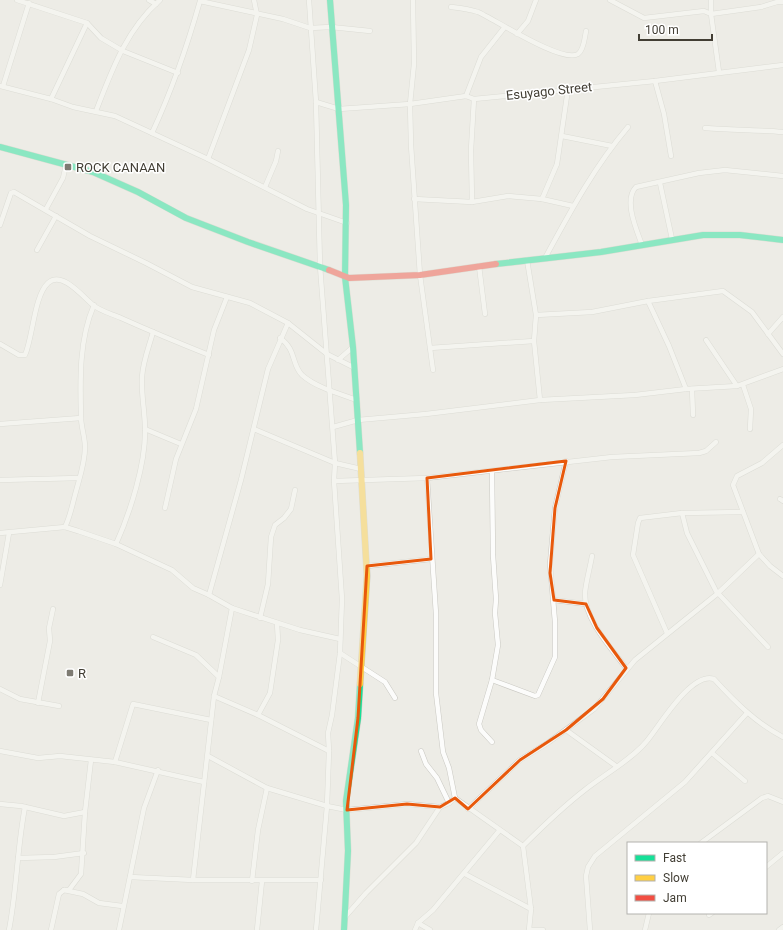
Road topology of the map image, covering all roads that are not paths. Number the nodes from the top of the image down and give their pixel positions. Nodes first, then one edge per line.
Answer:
1 (17, 0) edge
2 (149, 0) edge
3 (160, 0) edge
4 (254, 0) edge
5 (309, 0) edge
6 (330, 0) edge
7 (412, 0) edge
8 (536, 0) edge
9 (610, 0) edge
10 (712, 0) edge
11 (200, 1) edge
12 (783, 2) edge
13 (29, 3) junction
14 (156, 4) junction
15 (451, 7) dead end
16 (711, 14) junction
17 (257, 15) junction
18 (87, 23) junction
19 (311, 27) junction
20 (331, 27) junction
21 (504, 28) junction
22 (370, 31) dead end
23 (586, 31) dead end
24 (517, 34) junction
25 (123, 50) junction
26 (783, 65) edge
27 (719, 72) junction
28 (178, 73) junction
29 (655, 81) junction
30 (2, 86) edge
31 (568, 89) junction
32 (466, 96) junction
33 (51, 99) junction
34 (474, 99) junction
35 (316, 102) junction
36 (410, 104) junction
37 (338, 109) junction
38 (96, 111) junction
39 (628, 127) dead end
40 (705, 128) dead end
41 (783, 132) edge
42 (152, 133) junction
43 (562, 136) junction
44 (612, 146) junction
45 (0, 147) edge
46 (278, 150) dead end
47 (672, 156) dead end
48 (208, 159) junction
49 (66, 164) junction
50 (783, 176) edge
51 (660, 183) junction
52 (265, 187) junction
53 (414, 199) junction
54 (542, 199) junction
55 (472, 202) junction
56 (573, 206) junction
57 (46, 209) junction
58 (318, 214) junction
59 (56, 216) junction
60 (346, 223) junction
61 (0, 224) edge
62 (672, 239) junction
63 (783, 240) edge
64 (642, 245) junction
65 (37, 250) dead end
66 (545, 258) junction
67 (527, 260) junction
68 (320, 266) junction
69 (479, 266) junction
70 (420, 276) junction
71 (345, 277) junction
72 (227, 298) junction
73 (648, 301) junction
74 (94, 305) junction
75 (485, 314) dead end
76 (536, 315) junction
77 (783, 317) edge
78 (288, 323) junction
79 (152, 332) junction
80 (768, 334) junction
81 (280, 338) junction
82 (706, 340) dead end
83 (534, 341) junction
84 (0, 344) edge
85 (353, 347) junction
86 (430, 348) junction
87 (327, 354) junction
88 (783, 354) edge
89 (209, 355) junction
90 (338, 360) junction
91 (353, 366) junction
92 (783, 369) edge
93 (433, 370) dead end
94 (743, 385) junction
95 (737, 386) junction
96 (692, 388) junction
97 (686, 389) junction
98 (329, 390) junction
99 (357, 400) junction
100 (540, 400) junction
101 (693, 415) dead end
102 (81, 418) junction
103 (0, 420) edge
104 (358, 420) junction
105 (3, 423) edge
106 (333, 428) junction
107 (145, 429) junction
108 (254, 429) junction
109 (750, 429) dead end
110 (716, 442) dead end
111 (181, 444) junction
112 (783, 445) edge
113 (566, 461) junction
114 (335, 463) junction
115 (361, 469) junction
116 (492, 471) junction
117 (79, 478) junction
118 (428, 478) junction
119 (0, 480) edge
120 (362, 480) junction
121 (334, 481) junction
122 (295, 490) dead end
123 (165, 508) dead end
124 (682, 512) junction
125 (743, 512) junction
126 (65, 527) junction
127 (0, 533) edge
128 (9, 533) junction
129 (116, 544) junction
130 (759, 554) junction
131 (592, 556) dead end
132 (431, 559) junction
133 (367, 566) junction
134 (783, 576) edge
135 (0, 585) edge
136 (717, 594) junction
137 (209, 595) junction
138 (554, 600) junction
139 (586, 604) junction
140 (232, 608) junction
141 (53, 609) dead end
142 (260, 618) junction
143 (277, 623) junction
144 (667, 633) junction
145 (153, 637) dead end
146 (340, 639) junction
147 (768, 647) dead end
148 (340, 653) junction
149 (362, 667) junction
150 (626, 668) junction
151 (219, 677) junction
152 (492, 680) junction
153 (0, 689) edge
154 (214, 696) junction
155 (395, 698) dead end
156 (38, 703) junction
157 (59, 706) dead end
158 (747, 713) junction
159 (258, 715) junction
160 (211, 720) junction
161 (566, 730) junction
162 (783, 737) edge
163 (492, 742) dead end
164 (0, 751) edge
165 (329, 751) junction
166 (422, 751) dead end
167 (712, 753) junction
168 (208, 756) junction
169 (92, 760) junction
170 (115, 762) junction
171 (616, 766) junction
172 (158, 770) junction
173 (204, 782) junction
174 (745, 782) dead end
175 (267, 788) junction
176 (455, 798) junction
177 (783, 802) edge
178 (449, 803) junction
179 (0, 804) edge
180 (327, 806) junction
181 (440, 806) junction
182 (25, 807) junction
183 (468, 809) junction
184 (347, 810) junction
185 (85, 812) junction
186 (499, 831) junction
187 (702, 842) edge
188 (523, 846) junction
189 (84, 853) junction
190 (783, 853) edge
191 (18, 858) junction
192 (767, 866) edge
193 (465, 874) junction
194 (130, 877) junction
195 (193, 880) junction
196 (321, 880) junction
197 (252, 881) junction
198 (262, 881) junction
199 (64, 890) junction
200 (122, 906) junction
201 (531, 909) junction
202 (649, 914) edge
203 (345, 918) junction
204 (418, 923) junction
205 (783, 927) edge
206 (9, 930) edge
207 (51, 930) edge
208 (119, 930) edge
209 (257, 930) edge
210 (316, 930) edge
211 (344, 930) edge
212 (415, 930) edge
213 (430, 930) edge
214 (529, 930) edge
215 (543, 930) edge
216 (590, 930) edge
217 (645, 930) edge
218 (779, 930) edge

1 - 13 street
2 - 14 street
3 - 14 street
4 - 17 street
5 - 19 street
6 - 20 street
7 - 36 street
8 - 24 street
9 - 16 street
10 - 16 street
11 - 17 street
11 - 28 street
12 - 16 street
13 - 18 street
13 - 30 street
14 - 25 street
15 - 21 street
16 - 27 street
17 - 19 street
17 - 48 street
18 - 25 street
18 - 33 street
19 - 20 street
19 - 35 street
20 - 22 street
20 - 37 street
21 - 24 street
21 - 32 street
23 - 24 street
25 - 28 street
25 - 38 street
26 - 27 street, Esuyago Street
27 - 29 street, Esuyago Street
28 - 42 street
29 - 31 street, Esuyago Street
29 - 47 street
30 - 33 street
31 - 34 street, Esuyago Street
31 - 43 street
32 - 34 street, Esuyago Street
32 - 36 street, Esuyago Street
33 - 38 street
34 - 55 street
35 - 37 street, Esuyago Street
35 - 58 street
36 - 37 street, Esuyago Street
36 - 53 street
37 - 60 street
38 - 42 street
39 - 44 street
40 - 41 street
42 - 48 street
43 - 44 street
43 - 54 street
44 - 56 street
45 - 49 street
46 - 52 street
48 - 52 street
49 - 57 street
49 - 68 street
50 - 51 street
51 - 62 street
51 - 64 street
52 - 58 street
53 - 55 street
53 - 70 street
54 - 55 street
54 - 56 street
56 - 66 street
57 - 59 street
57 - 61 street
58 - 60 street
58 - 68 street
59 - 65 street
59 - 72 street
60 - 71 street
62 - 63 street
62 - 64 street
64 - 66 street
66 - 67 street
67 - 69 street
67 - 76 street
68 - 71 street
68 - 87 street
69 - 70 street
69 - 75 street
70 - 71 street
70 - 86 street
71 - 85 street
72 - 78 street
72 - 89 street
73 - 76 street
73 - 80 street
73 - 97 street
74 - 79 street
74 - 84 street
74 - 102 street
76 - 83 street
77 - 80 street
78 - 81 street
78 - 87 street
79 - 89 street
79 - 107 street
80 - 88 street
81 - 98 street
81 - 108 street
82 - 95 street
83 - 86 street
83 - 100 street
85 - 90 street
85 - 91 street
86 - 93 street
87 - 90 street
87 - 98 street
89 - 111 street
90 - 91 street
91 - 99 street
92 - 94 street
94 - 95 street
94 - 109 street
95 - 96 street
96 - 97 street
96 - 101 street
97 - 100 street
98 - 99 street
98 - 106 street
99 - 104 street
100 - 104 street
102 - 105 street
102 - 117 street
103 - 105 street
104 - 106 street
104 - 115 street
106 - 114 street
107 - 111 street
107 - 129 street
108 - 114 street
108 - 137 street
110 - 113 street
111 - 123 street
112 - 125 street
113 - 116 street
113 - 138 street
114 - 115 street
114 - 121 street
115 - 120 street
116 - 118 street
116 - 152 street
117 - 119 street
117 - 126 street
118 - 120 street
118 - 132 street
120 - 121 street
120 - 133 street
121 - 146 street
122 - 142 street
124 - 125 street
124 - 136 street
124 - 144 street
125 - 130 street
126 - 128 street
126 - 129 street
127 - 128 street
128 - 135 street
129 - 137 street
130 - 134 street
130 - 136 street
131 - 139 street
132 - 133 street
132 - 176 street
133 - 149 street
136 - 144 street
136 - 147 street
137 - 140 street
138 - 139 street
138 - 152 street
139 - 150 street
140 - 142 street
140 - 151 street
141 - 156 street
142 - 143 street
143 - 146 street
143 - 159 street
144 - 150 street
145 - 151 street
146 - 148 street
148 - 149 street
148 - 165 street
149 - 155 street
149 - 184 street
150 - 161 street
151 - 154 street
152 - 163 street
153 - 156 street
154 - 159 street
154 - 160 street
156 - 157 street
158 - 162 street
158 - 167 street
158 - 171 street
159 - 165 street
160 - 168 street
160 - 170 street
161 - 171 street
161 - 183 street
164 - 169 street
165 - 180 street
166 - 178 street
167 - 174 street
167 - 216 street
168 - 173 street
168 - 175 street
169 - 170 street
169 - 185 street
170 - 172 street
171 - 188 street
172 - 173 street
172 - 194 street
173 - 195 street
175 - 180 street
175 - 197 street
176 - 178 street
176 - 183 street
177 - 187 street
178 - 181 street
179 - 182 street
180 - 184 street
180 - 196 street
181 - 184 street
181 - 203 street
182 - 185 street
182 - 191 street
183 - 186 street
184 - 203 street
185 - 189 street
186 - 188 street
186 - 193 street
188 - 201 street
189 - 191 street
189 - 199 street
190 - 192 street
191 - 206 street
193 - 201 street
193 - 204 street
194 - 195 street
194 - 200 street
195 - 197 street
196 - 198 street
196 - 210 street
197 - 198 street
198 - 209 street
199 - 200 street
199 - 207 street
200 - 208 street
201 - 214 street
202 - 217 street
203 - 211 street
204 - 212 street
204 - 213 street
205 - 218 street
214 - 215 street

